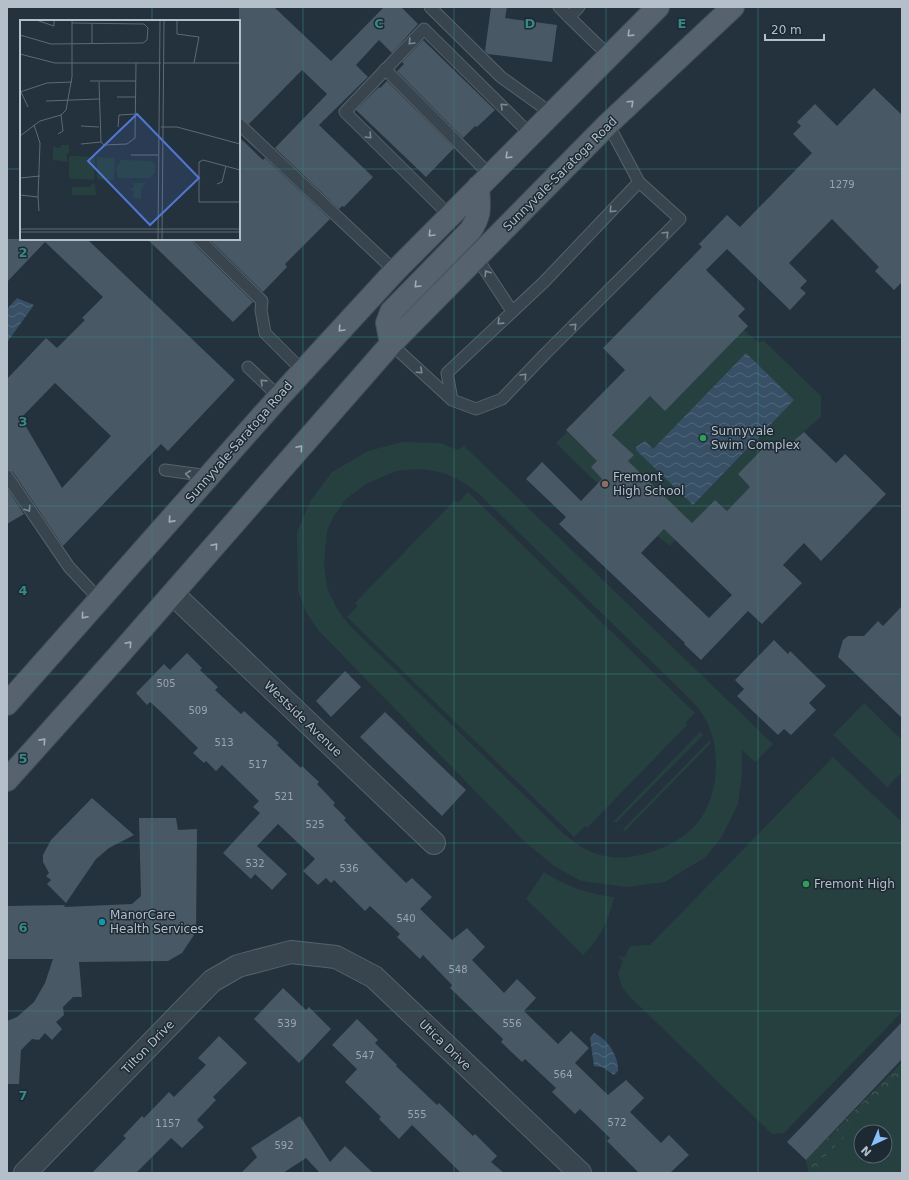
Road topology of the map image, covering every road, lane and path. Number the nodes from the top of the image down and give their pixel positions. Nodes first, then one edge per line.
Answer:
1 (430, 7) edge
2 (559, 7) edge
3 (579, 7) edge
4 (658, 7) edge
5 (733, 7) edge
6 (569, 17) junction
7 (608, 55) junction
8 (385, 69) junction
9 (551, 113) junction
10 (608, 124) junction
11 (240, 125) edge
12 (530, 134) junction
13 (484, 180) junction
14 (638, 182) junction
15 (449, 215) junction
16 (200, 240) edge
17 (477, 258) junction
18 (395, 271) junction
19 (512, 311) junction
20 (391, 344) junction
21 (248, 367) dead end
22 (303, 371) junction
23 (279, 397) junction
24 (452, 400) junction
25 (165, 470) dead end
26 (7, 476) edge
27 (210, 476) junction
28 (173, 594) junction
29 (99, 599) junction
30 (7, 704) edge
31 (7, 780) edge
32 (434, 843) dead end
33 (291, 952) joint
34 (25, 1173) edge
35 (580, 1173) edge

1 - 9 lane
2 - 6 lane
3 - 6 lane
4 -> 7 main road, Sunnyvale-Saratoga Road
10 -> 5 main road, Sunnyvale-Saratoga Road
6 - 7 lane
7 - 9 main road, Sunnyvale-Saratoga Road
12 -> 8 lane
8 - 13 lane
8 -> 15 lane
9 - 12 main road, Sunnyvale-Saratoga Road
10 - 14 lane
10 - 17 main road, Sunnyvale-Saratoga Road
11 - 18 lane
12 -> 13 main road, Sunnyvale-Saratoga Road
13 - 15 main road, Sunnyvale-Saratoga Road
13 -> 20 main road
14 -> 19 lane
24 -> 14 lane
15 -> 18 main road, Sunnyvale-Saratoga Road
16 - 22 lane
19 -> 17 lane
17 - 20 main road, Sunnyvale-Saratoga Road
18 -> 22 main road, Sunnyvale-Saratoga Road
19 -> 24 lane
20 -> 24 lane
28 -> 20 main road, Sunnyvale-Saratoga Road
23 -> 21 lane
22 - 23 main road, Sunnyvale-Saratoga Road
23 - 27 main road, Sunnyvale-Saratoga Road
27 -> 25 lane
26 -> 29 lane
27 -> 29 main road, Sunnyvale-Saratoga Road
31 -> 28 main road, Sunnyvale-Saratoga Road
28 - 32 street, Westside Avenue
29 -> 30 main road, Sunnyvale-Saratoga Road
33 - 34 street, Tilton Drive
33 - 35 street, Utica Drive

